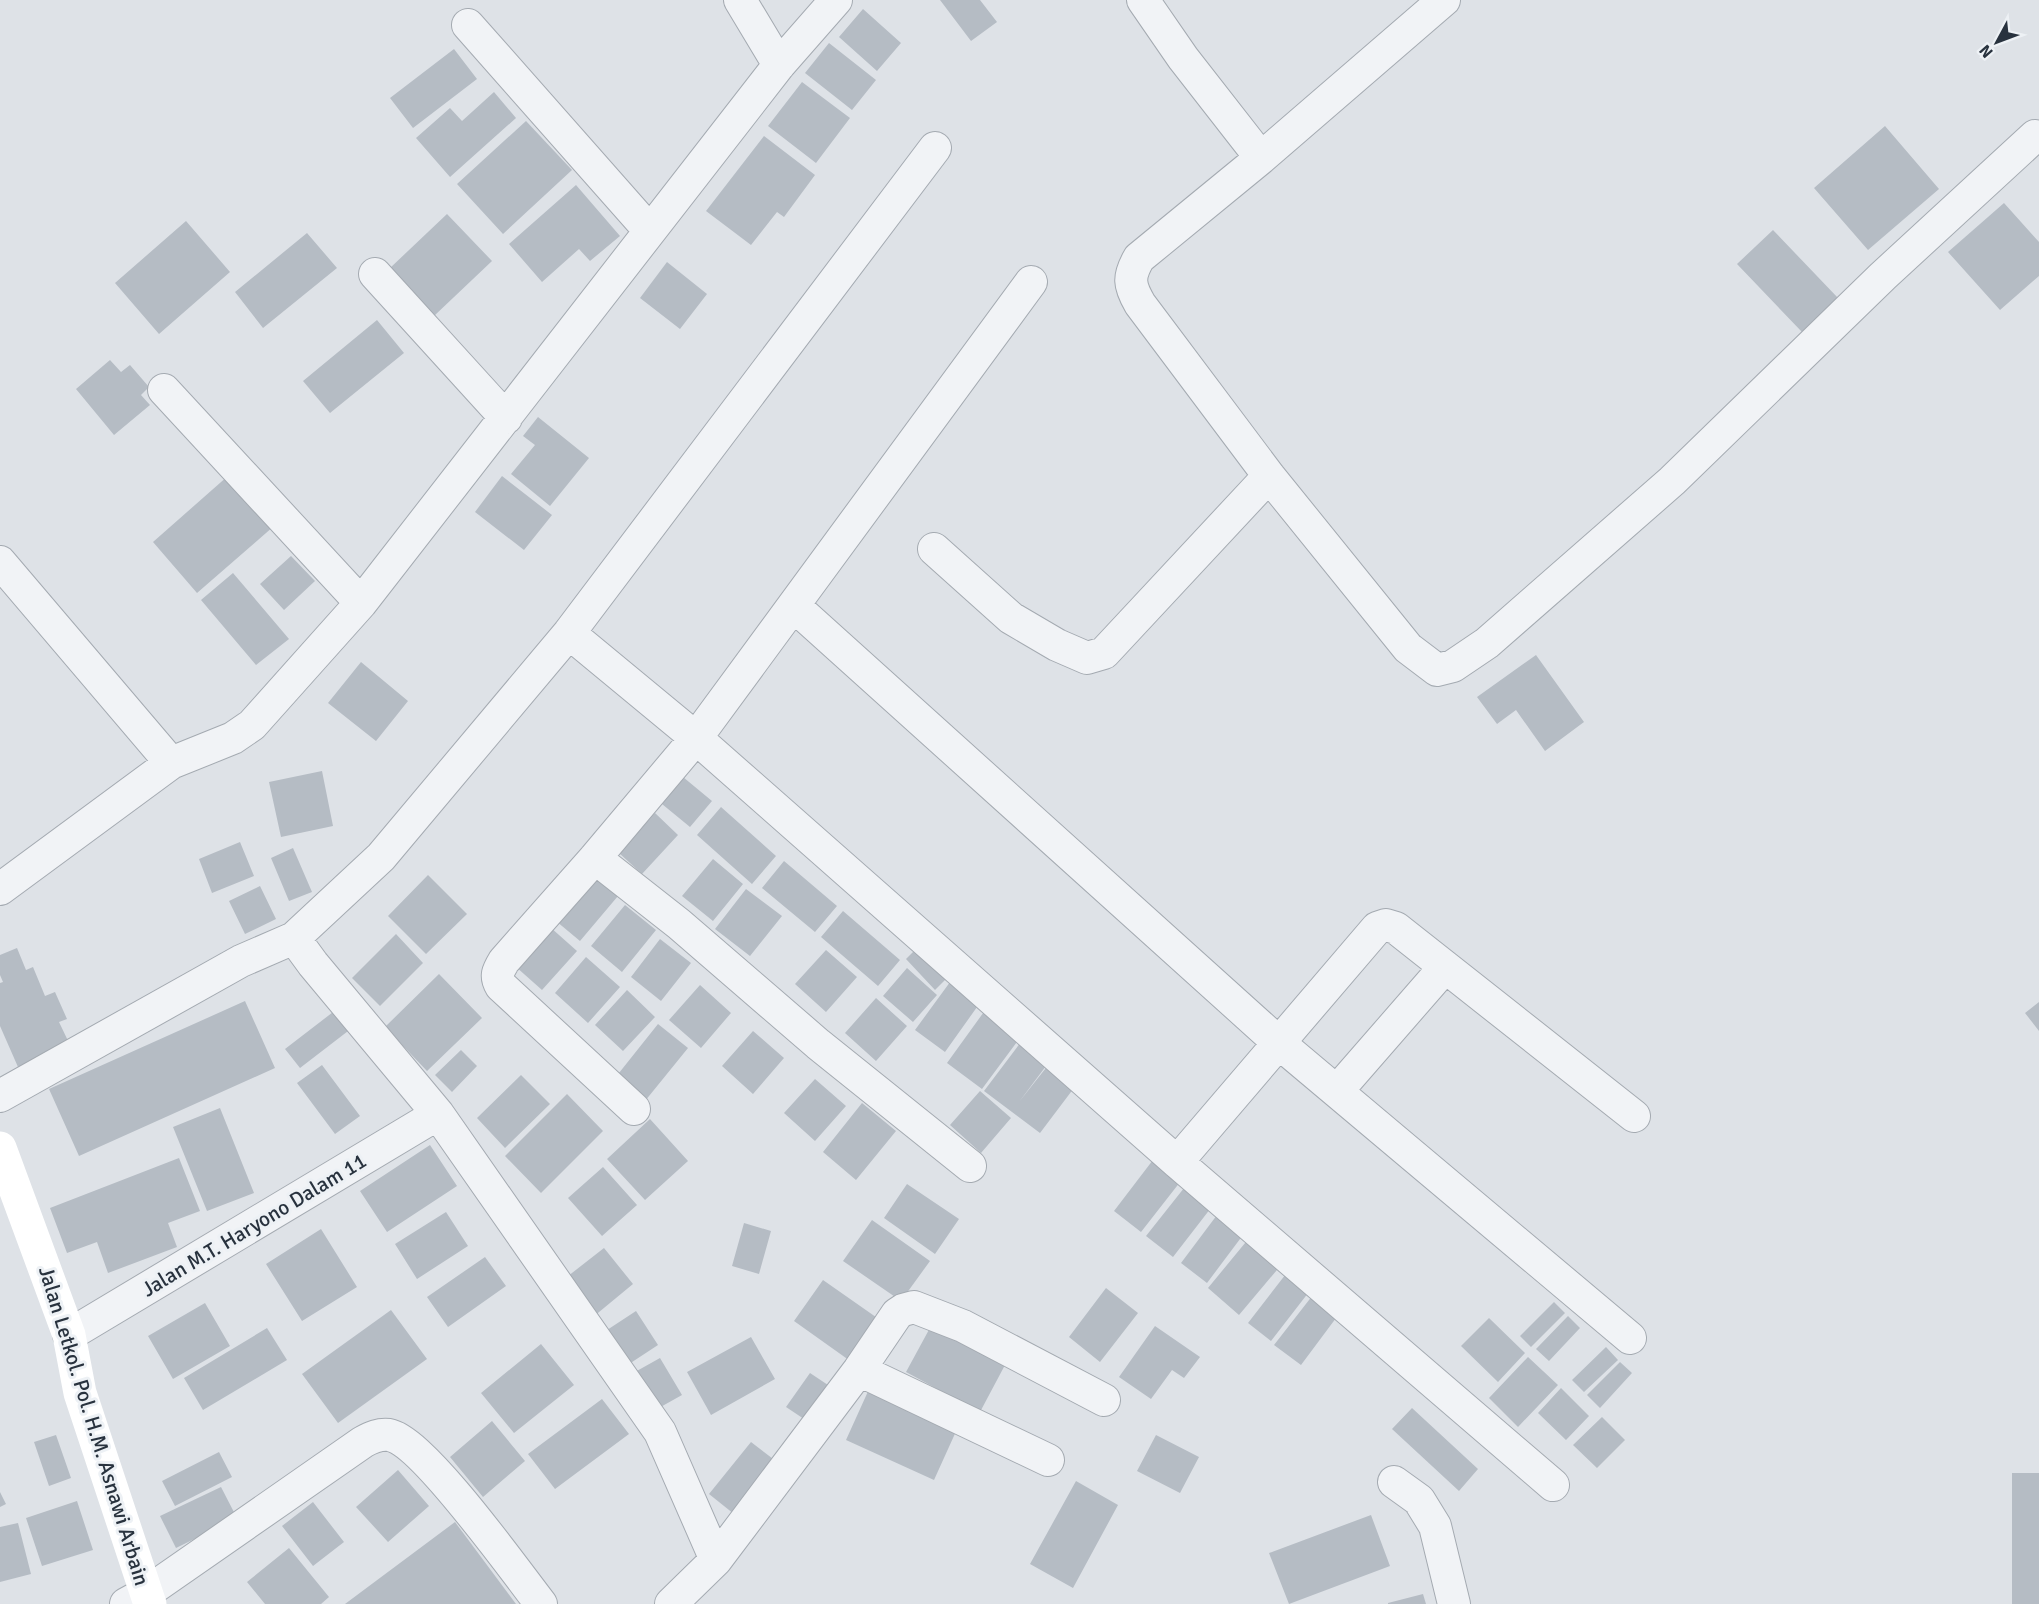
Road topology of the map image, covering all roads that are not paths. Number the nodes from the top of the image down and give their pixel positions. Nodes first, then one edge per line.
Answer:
1 (740, 0) edge
2 (836, 0) edge
3 (1143, 0) edge
4 (1444, 0) edge
5 (468, 26) dead end
6 (779, 64) junction
7 (2035, 136) dead end
8 (935, 148) dead end
9 (1261, 158) junction
10 (650, 231) junction
11 (375, 274) dead end
12 (1031, 282) dead end
13 (164, 390) dead end
14 (506, 418) junction
15 (1269, 476) junction
16 (934, 549) dead end
17 (0, 562) edge
18 (361, 603) junction
19 (794, 606) junction
20 (568, 633) junction
21 (696, 738) junction
22 (171, 763) junction
23 (595, 858) junction
24 (0, 889) edge
25 (294, 938) junction
26 (1445, 966) junction
27 (1279, 1043) junction
28 (1337, 1091) junction
29 (0, 1096) edge
30 (634, 1109) dead end
31 (438, 1114) junction
32 (1634, 1116) dead end
33 (0, 1148) edge
34 (1177, 1162) junction
35 (970, 1166) dead end
36 (69, 1335) junction
37 (1630, 1338) dead end
38 (859, 1370) junction
39 (1104, 1400) dead end
40 (1048, 1460) dead end
41 (1394, 1482) dead end
42 (1553, 1485) dead end
43 (716, 1560) junction
44 (140, 1600) edge
45 (541, 1604) edge
46 (671, 1604) edge
47 (1454, 1604) edge

1 - 6 street
2 - 6 street
3 - 9 street
4 - 9 street
5 - 10 street
6 - 10 street
7 - 15 street
8 - 20 street
9 - 15 street
10 - 14 street
11 - 14 street
12 - 19 street
13 - 18 street
14 - 18 street
15 - 16 street
17 - 22 street
18 - 22 street
19 - 21 street
19 - 27 street
20 - 21 street
20 - 25 street
21 - 23 street
21 - 34 street
22 - 24 street
23 - 30 street
23 - 35 street
25 - 29 street
25 - 31 street
26 - 27 street
26 - 28 street
26 - 32 street
27 - 28 street
27 - 34 street
28 - 37 street
31 - 36 street, Jalan M.T. Haryono Dalam 11
31 - 43 street
33 - 36 street, Jalan Letkol. Pol. H.M. Asnawi Arbain
34 - 42 street
36 - 44 street, Jalan Letkol. Pol. H.M. Asnawi Arbain
38 - 39 street
38 - 40 street
38 - 43 street
41 - 47 street
43 - 46 street
44 - 45 street

